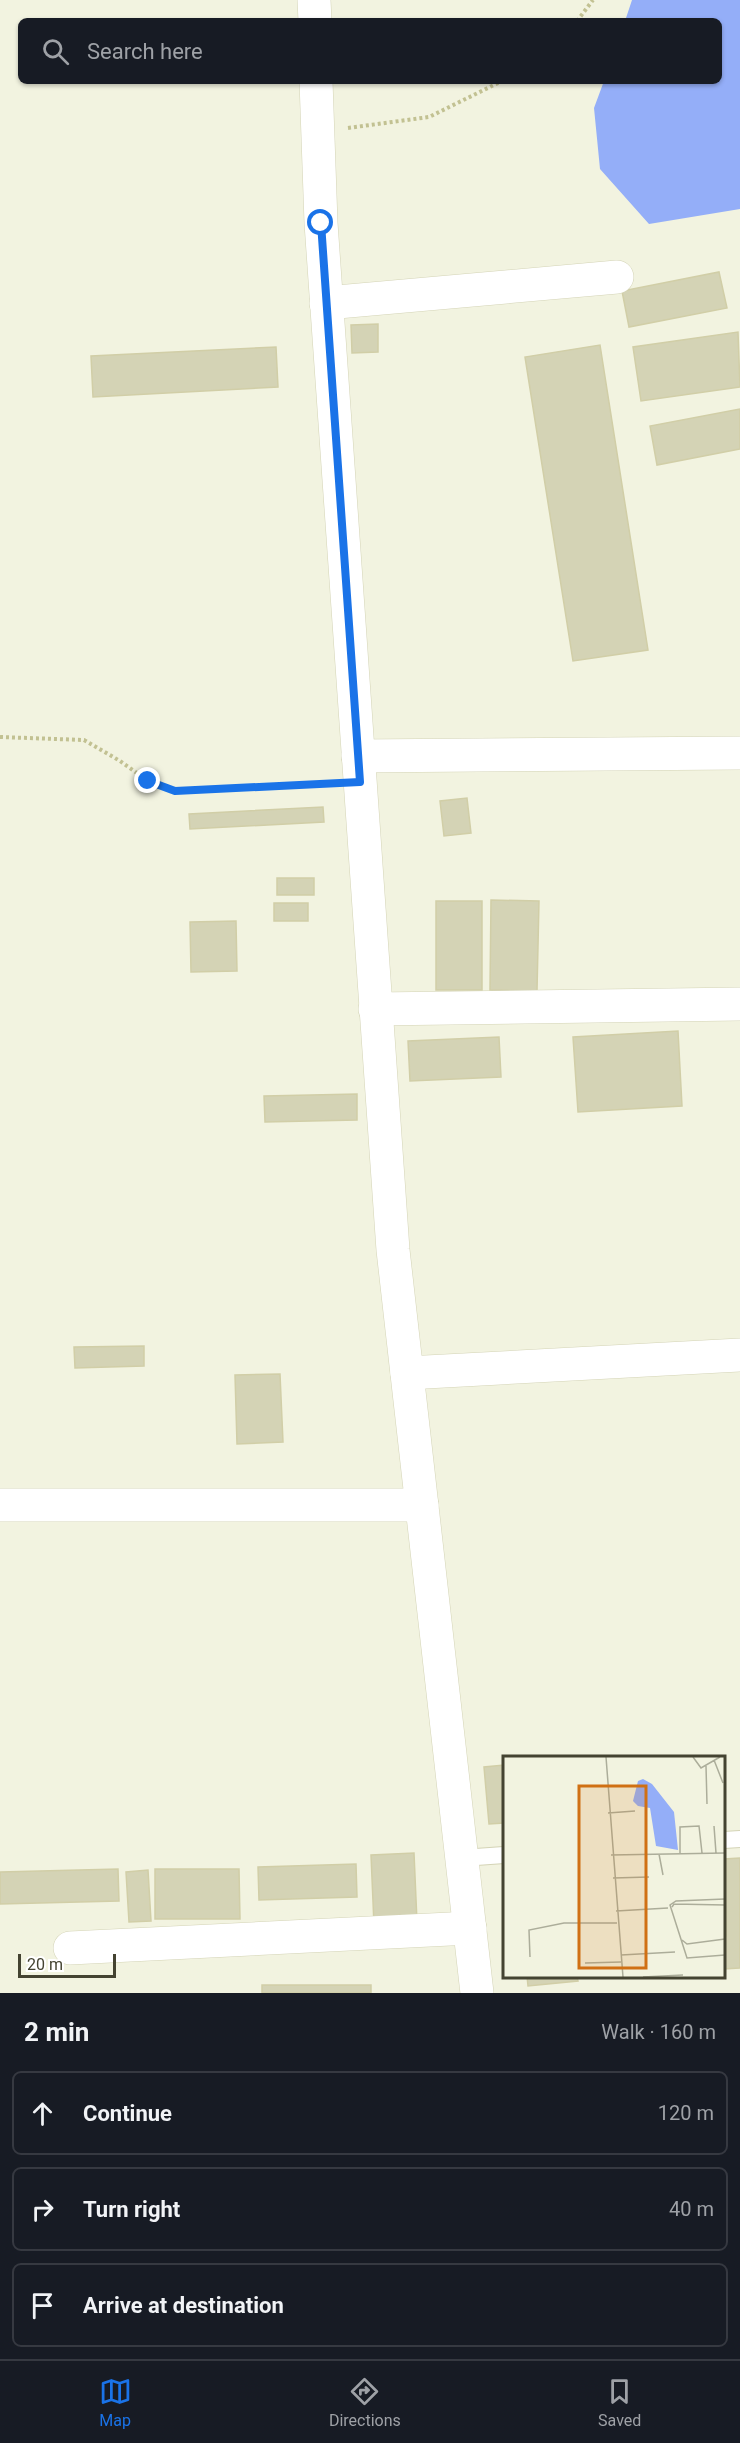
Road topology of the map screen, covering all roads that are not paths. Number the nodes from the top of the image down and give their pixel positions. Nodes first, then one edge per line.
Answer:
1 (314, 0) edge
2 (315, 18) edge
3 (316, 84) edge
4 (617, 277) dead end
5 (326, 303) junction
6 (740, 753) edge
7 (359, 769) junction
8 (740, 1004) edge
9 (375, 1009) junction
10 (740, 1355) edge
11 (407, 1373) junction
12 (0, 1505) edge
13 (422, 1505) junction
14 (740, 1839) edge
15 (725, 1840) edge
16 (503, 1855) edge
17 (462, 1858) junction
18 (470, 1928) junction
19 (70, 1948) dead end
20 (477, 1993) edge

1 - 2 street
3 - 5 street
4 - 5 street
5 - 7 street
6 - 7 street
7 - 9 street
8 - 9 street
9 - 11 street
10 - 11 street
11 - 13 street
12 - 13 street
13 - 17 street
14 - 15 lane
16 - 17 lane
17 - 18 street
18 - 19 street
18 - 20 street

